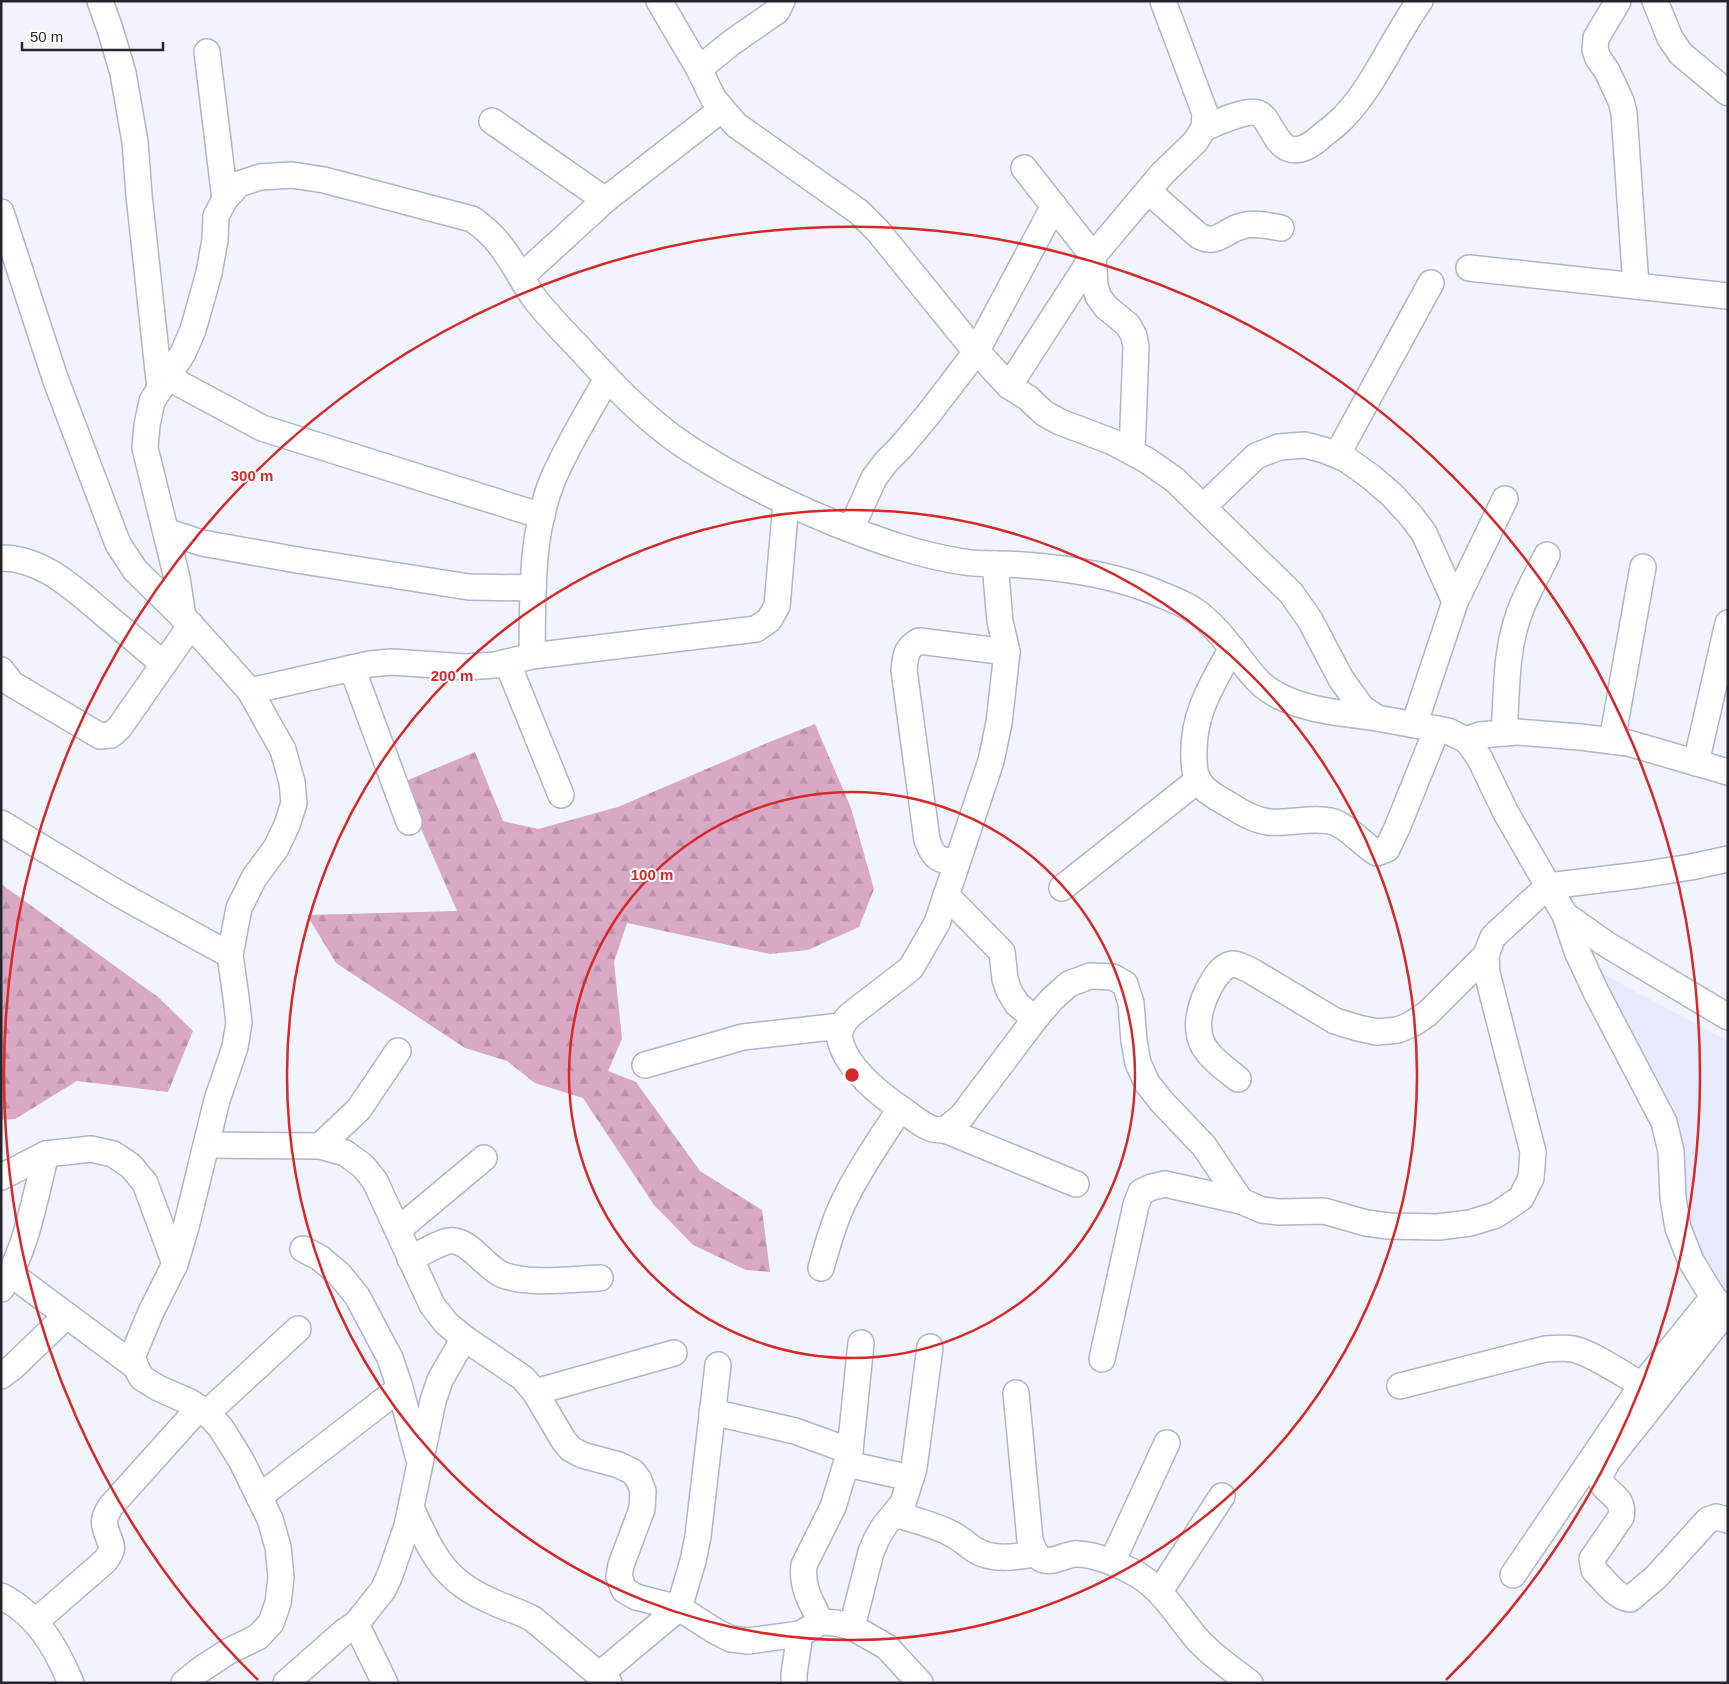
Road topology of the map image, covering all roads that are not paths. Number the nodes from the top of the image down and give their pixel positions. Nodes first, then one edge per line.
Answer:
1 (100, 1) edge
2 (659, 1) edge
3 (802, 1) edge
4 (1163, 1) edge
5 (1420, 1) edge
6 (1618, 1) edge
7 (1655, 1) edge
8 (780, 6) edge
9 (207, 52) dead end
10 (699, 68) junction
11 (1728, 93) edge
12 (722, 109) junction
13 (492, 120) dead end
14 (1204, 128) junction
15 (1024, 168) dead end
16 (1148, 192) junction
17 (225, 199) junction
18 (606, 200) junction
19 (1054, 206) junction
20 (1, 212) edge
21 (1281, 228) dead end
22 (1093, 256) junction
23 (1469, 268) dead end
24 (522, 276) junction
25 (1432, 284) dead end
26 (1636, 286) junction
27 (1728, 296) edge
28 (976, 352) junction
29 (607, 379) junction
30 (163, 383) junction
31 (1010, 386) junction
32 (1132, 452) junction
33 (1338, 456) junction
34 (1506, 499) dead end
35 (786, 503) junction
36 (1202, 507) junction
37 (542, 516) junction
38 (851, 529) junction
39 (166, 531) junction
40 (1547, 555) dead end
41 (1, 558) edge
42 (994, 564) junction
43 (1643, 567) dead end
44 (534, 588) junction
45 (1455, 602) junction
46 (187, 621) junction
47 (1728, 622) edge
48 (1232, 648) junction
49 (1007, 652) junction
50 (532, 656) junction
51 (507, 662) junction
52 (163, 664) junction
53 (352, 668) junction
54 (5, 683) edge
55 (250, 691) junction
56 (1377, 718) junction
57 (1425, 727) junction
58 (1504, 733) junction
59 (1466, 740) junction
60 (1612, 741) junction
61 (1696, 763) junction
62 (1728, 772) edge
63 (1198, 780) junction
64 (561, 795) dead end
65 (409, 822) dead end
66 (1, 823) edge
67 (1728, 859) edge
68 (957, 862) junction
69 (1548, 886) junction
70 (1062, 888) dead end
71 (946, 895) junction
72 (1565, 915) junction
73 (1486, 954) junction
74 (230, 955) junction
75 (1728, 1017) edge
76 (1035, 1019) junction
77 (841, 1026) junction
78 (398, 1051) dead end
79 (645, 1065) dead end
80 (1238, 1079) dead end
81 (900, 1109) junction
82 (945, 1130) junction
83 (332, 1135) junction
84 (208, 1136) junction
85 (46, 1154) junction
86 (484, 1158) dead end
87 (1, 1177) edge
88 (1076, 1184) dead end
89 (1241, 1201) junction
90 (398, 1230) junction
91 (303, 1249) dead end
92 (410, 1259) junction
93 (175, 1264) junction
94 (821, 1268) dead end
95 (600, 1278) dead end
96 (6, 1282) edge
97 (1722, 1308) edge
98 (66, 1316) junction
99 (298, 1329) dead end
100 (464, 1338) junction
101 (861, 1343) dead end
102 (930, 1347) dead end
103 (674, 1353) dead end
104 (1102, 1359) dead end
105 (718, 1365) dead end
106 (135, 1366) junction
107 (1, 1376) edge
108 (1642, 1385) junction
109 (1400, 1386) dead end
110 (400, 1388) junction
111 (536, 1392) junction
112 (1016, 1393) dead end
113 (203, 1411) junction
114 (712, 1412) junction
115 (1167, 1443) dead end
116 (849, 1457) junction
117 (420, 1464) junction
118 (911, 1478) junction
119 (1222, 1496) dead end
120 (259, 1497) junction
121 (411, 1508) junction
122 (895, 1514) junction
123 (1728, 1520) edge
124 (1035, 1554) junction
125 (1112, 1562) junction
126 (1513, 1575) dead end
127 (1160, 1591) junction
128 (1, 1596) edge
129 (679, 1608) junction
130 (35, 1622) junction
131 (821, 1622) junction
132 (356, 1624) junction
133 (852, 1627) junction
134 (800, 1634) junction
135 (605, 1678) edge
136 (71, 1683) edge
137 (184, 1683) edge
138 (286, 1683) edge
139 (386, 1683) edge
140 (794, 1683) edge
141 (920, 1683) edge
142 (1250, 1683) edge

1 - 30 street
2 - 10 street
3 - 8 street
4 - 14 street
5 - 14 street
6 - 26 street
7 - 11 street
8 - 10 street
9 - 17 street
10 - 12 street
12 - 18 street
12 - 28 street
13 - 18 street
14 - 16 street
15 - 19 street
16 - 21 street
16 - 22 street
17 - 24 street
17 - 30 street
18 - 24 street
19 - 22 street
19 - 28 street
20 - 46 street
22 - 31 street
22 - 32 street
23 - 26 street
24 - 29 street
25 - 33 street
26 - 27 street
28 - 31 street
28 - 38 street
29 - 35 street
29 - 37 street
30 - 37 street
30 - 39 street
31 - 32 street
32 - 36 street
33 - 36 street
33 - 45 street
34 - 45 street
35 - 38 street
35 - 50 street
36 - 56 street
37 - 44 street
38 - 42 street
39 - 44 street
39 - 46 street
40 - 58 street
41 - 52 street
42 - 48 street
42 - 49 street
43 - 60 street
44 - 50 street
45 - 57 street
46 - 52 street
46 - 55 street
47 - 61 street
48 - 56 street
48 - 63 street
49 - 68 street
49 - 68 street
50 - 51 street
51 - 53 street
51 - 64 street
52 - 54 street
53 - 55 street
53 - 65 street
55 - 74 street
56 - 57 street
57 - 59 street
57 - 63 street
58 - 59 street
58 - 60 street
59 - 69 street
60 - 61 street
61 - 62 street
63 - 70 street
66 - 74 street
67 - 69 street
68 - 71 street
69 - 72 street
69 - 73 street
71 - 76 street
71 - 77 street
72 - 75 street
72 - 97 street
73 - 80 street
73 - 89 street
74 - 84 street
76 - 82 street
76 - 89 street
77 - 79 street
77 - 81 street
78 - 83 street
81 - 82 street
81 - 94 street
82 - 88 street
83 - 84 street
83 - 90 street
84 - 93 street
85 - 87 street
85 - 93 street
85 - 96 street
86 - 90 street
89 - 104 street
90 - 92 street
91 - 110 street
92 - 95 street
92 - 100 street
93 - 106 street
96 - 98 street
97 - 108 street
97 - 123 street
98 - 106 street
98 - 107 street
99 - 113 street
100 - 111 street
100 - 117 street
101 - 116 street
102 - 118 street
103 - 111 street
105 - 114 street
106 - 113 street
108 - 109 street
108 - 126 street
110 - 117 street
110 - 120 street
111 - 129 street
112 - 124 street
113 - 120 street
113 - 130 street
114 - 116 street
114 - 129 street
115 - 125 street
116 - 118 street
116 - 131 street
117 - 121 street
118 - 122 street
119 - 127 street
120 - 137 street
121 - 132 street
121 - 135 street
122 - 124 street
122 - 133 street
124 - 125 street
125 - 127 street
127 - 142 street
128 - 130 street
129 - 134 street
129 - 135 street
130 - 136 street
131 - 133 street
131 - 134 street
132 - 138 street
132 - 139 street
133 - 141 street
134 - 140 street

